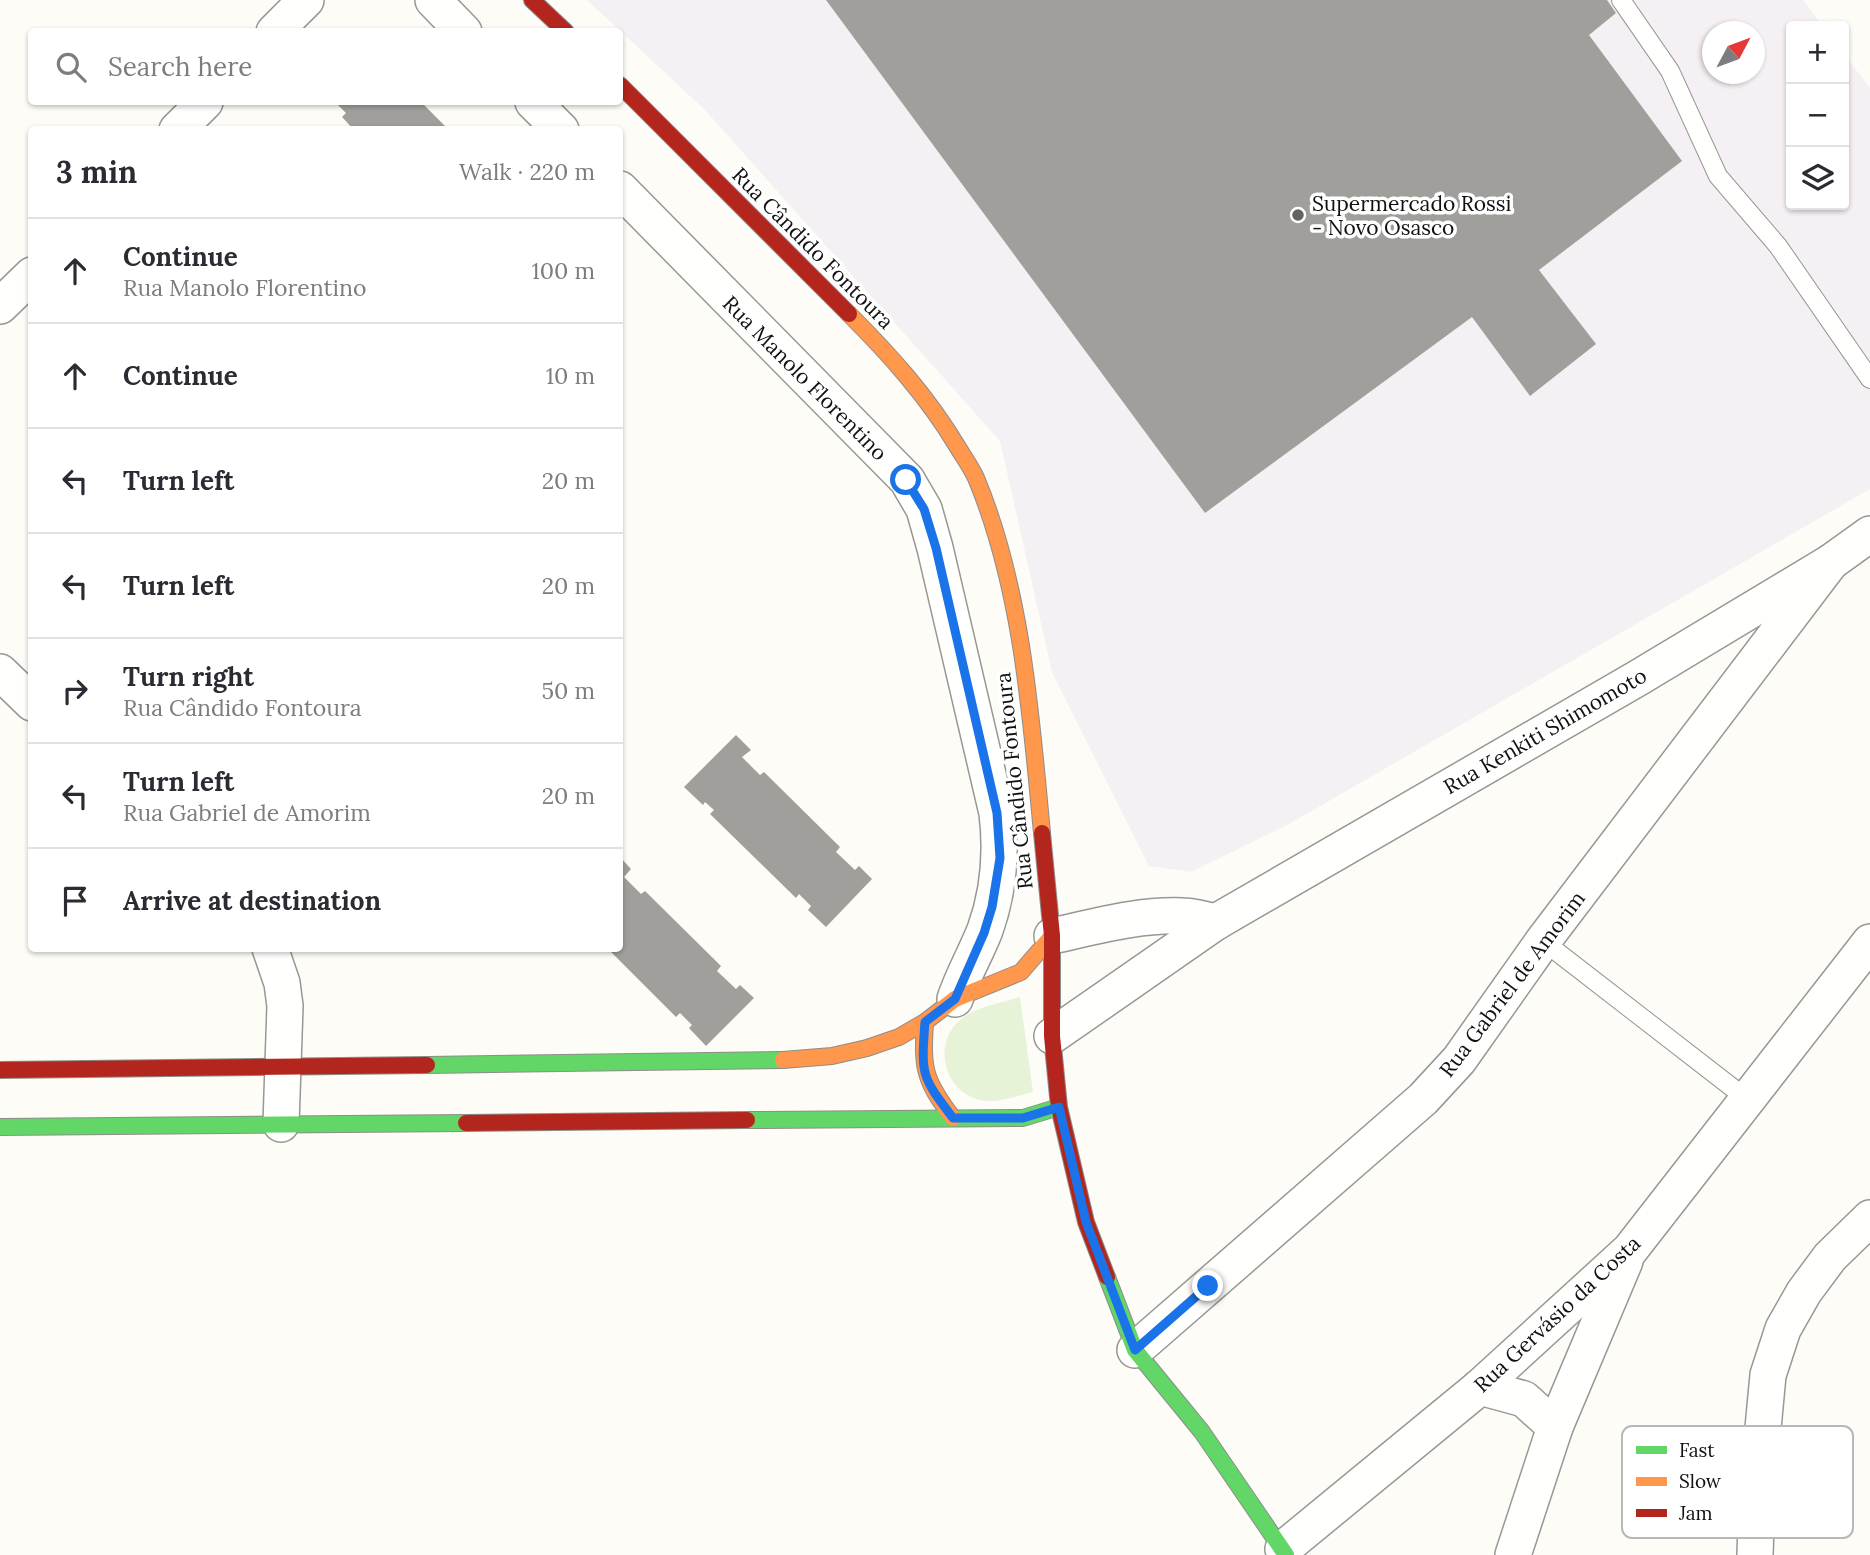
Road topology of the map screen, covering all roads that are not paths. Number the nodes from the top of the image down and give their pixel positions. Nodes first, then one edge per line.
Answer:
1 (306, 0) edge
2 (433, 0) edge
3 (532, 0) edge
4 (1621, 0) edge
5 (278, 28) edge
6 (460, 28) edge
7 (562, 28) edge
8 (623, 88) edge
9 (202, 105) edge
10 (536, 105) edge
11 (181, 126) edge
12 (557, 126) edge
13 (623, 192) edge
14 (28, 279) edge
15 (0, 306) edge
16 (1870, 379) edge
17 (1870, 534) edge
18 (1831, 562) junction
19 (0, 672) edge
20 (28, 699) edge
21 (1216, 922) junction
22 (1052, 936) junction
23 (1543, 941) junction
24 (1870, 942) edge
25 (271, 952) edge
26 (955, 999) junction
27 (925, 1022) junction
28 (1052, 1036) junction
29 (281, 1066) junction
30 (0, 1070) edge
31 (1747, 1099) junction
32 (1059, 1107) junction
33 (953, 1118) junction
34 (281, 1124) junction
35 (0, 1127) edge
36 (1870, 1218) edge
37 (1630, 1250) junction
38 (1135, 1350) junction
39 (1479, 1387) junction
40 (1763, 1426) edge
41 (1555, 1427) junction
42 (1284, 1552) edge
43 (1513, 1555) edge

1 - 5 street
2 - 6 street
3 - 7 street
4 - 16 lane
8 - 22 street, Rua Cândido Fontoura
9 - 11 street
10 - 12 street
13 - 26 street, Rua Manolo Florentino
14 - 15 street
17 - 18 street, Rua Kenkiti Shimomoto
18 - 21 street, Rua Kenkiti Shimomoto
18 - 23 street, Rua Gabriel de Amorim
19 - 20 street
21 - 22 street
21 - 28 street, Rua Kenkiti Shimomoto
22 - 26 street
22 - 28 street, Rua Cândido Fontoura
23 - 31 lane
23 - 38 street, Rua Gabriel de Amorim
24 - 31 street, Rua Gervásio da Costa
25 - 29 street
26 - 27 street
27 - 29 street
27 - 33 street
28 - 32 street, Rua Cândido Fontoura
29 - 30 street
29 - 34 street
31 - 37 street, Rua Gervásio da Costa
32 - 33 street
32 - 38 street, Rua Cândido Fontoura
33 - 34 street
34 - 35 street
36 - 40 street
37 - 39 street, Rua Gervásio da Costa
37 - 41 street
38 - 42 street, Rua Cândido Fontoura
39 - 41 street
39 - 42 street, Rua Gervásio da Costa
41 - 43 street

